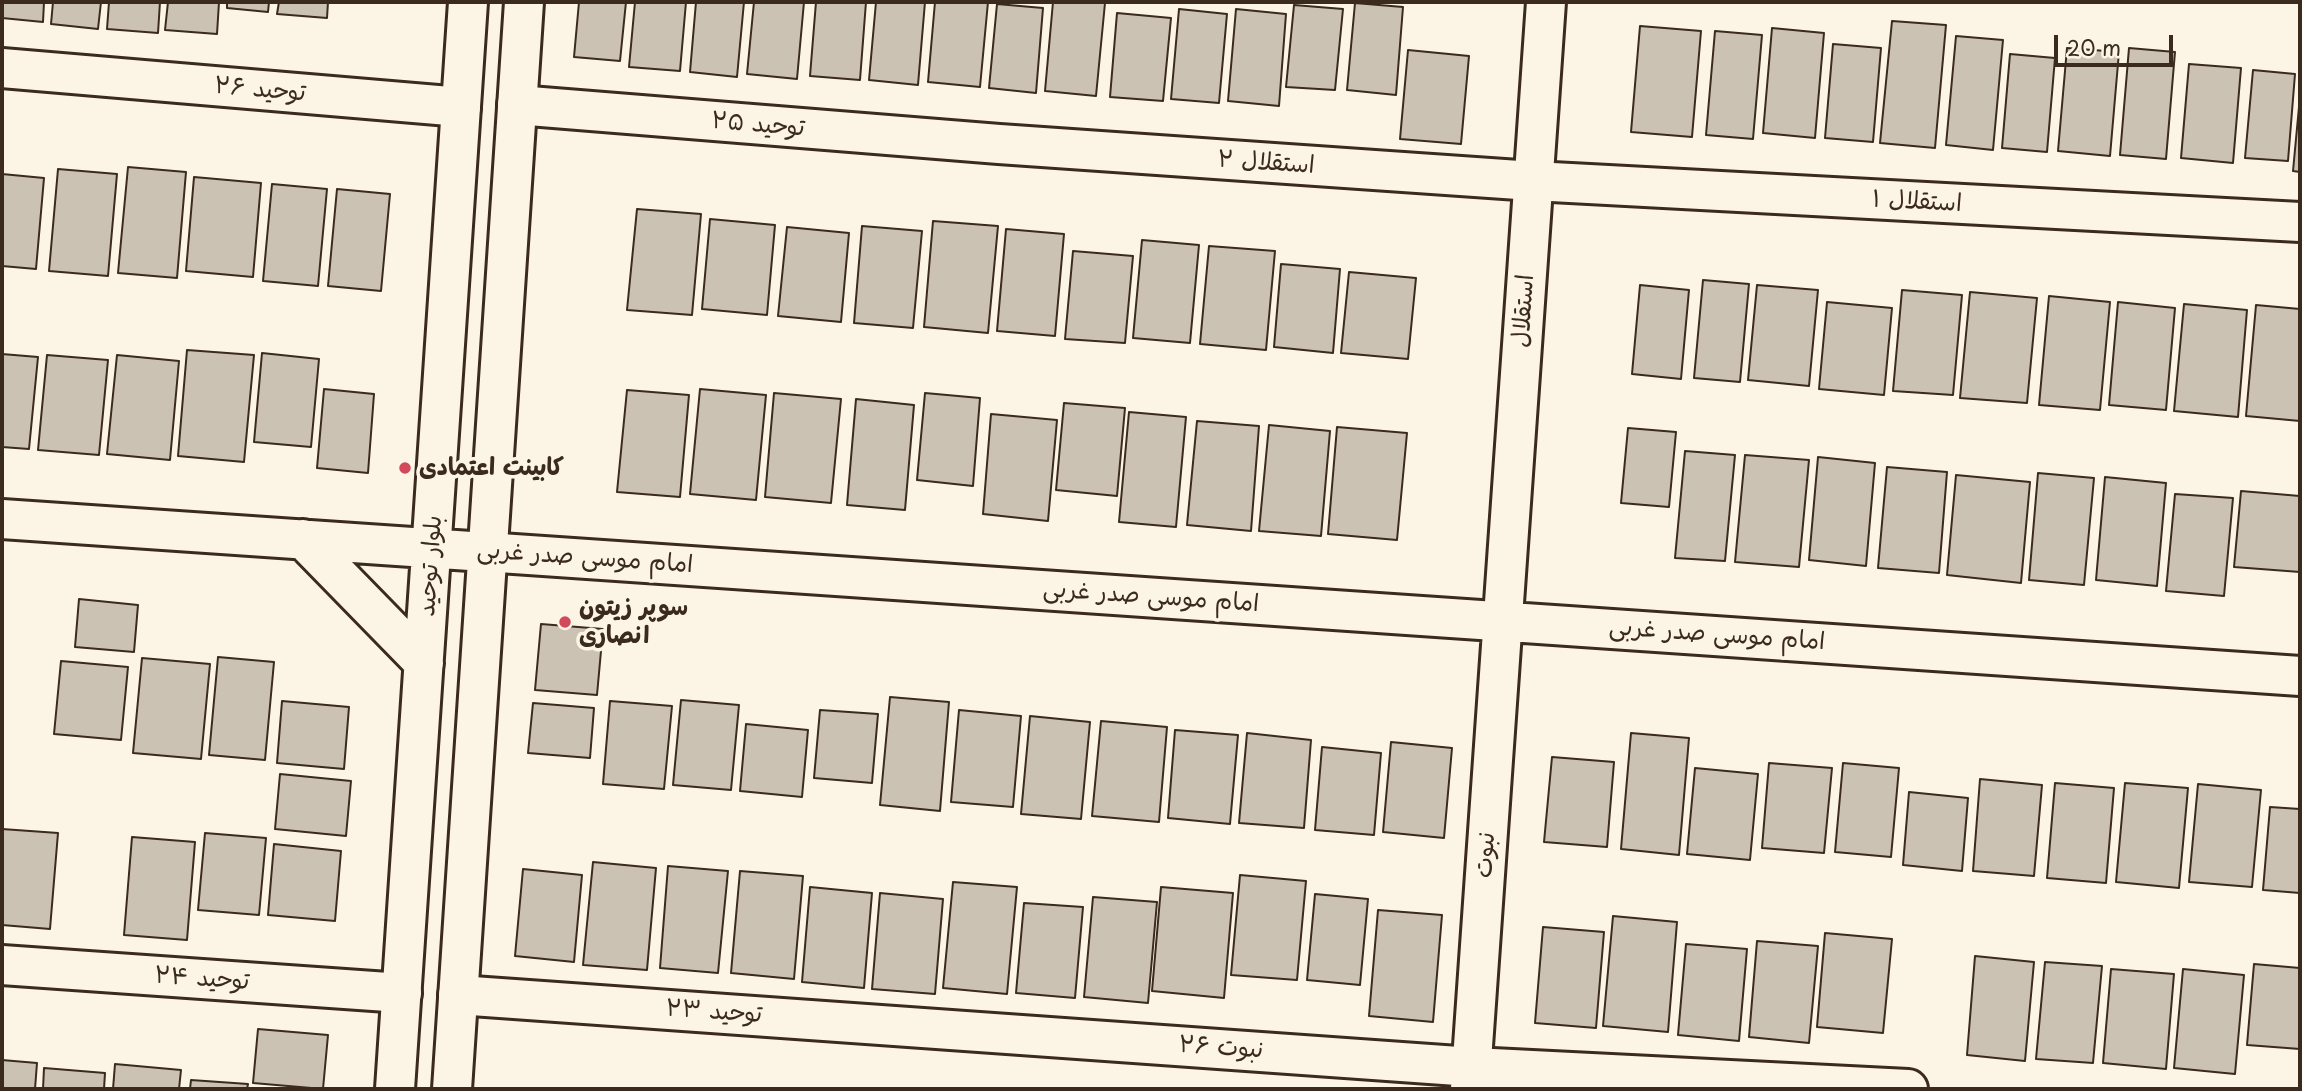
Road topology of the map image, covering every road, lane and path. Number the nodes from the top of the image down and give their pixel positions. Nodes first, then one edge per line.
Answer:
1 (468, 2) edge
2 (524, 2) edge
3 (1546, 2) edge
4 (2, 68) edge
5 (517, 105) junction
6 (461, 107) junction
7 (999, 144) joint
8 (1533, 181) junction
9 (2300, 222) edge
10 (2, 519) edge
11 (303, 539) junction
12 (432, 548) junction
13 (487, 552) junction
14 (1501, 620) junction
15 (424, 663) junction
16 (2300, 676) edge
17 (2, 965) edge
18 (402, 993) junction
19 (458, 995) junction
20 (970, 1030) joint
21 (1471, 1078) edge
22 (396, 1089) edge
23 (452, 1089) edge
24 (1908, 1089) edge

1 - 6 street, بلوار توحید
2 - 5 street
3 - 8 street, استقلال
4 - 6 street, توحید ۲۶
5 - 7 street, توحید ۲۵
5 - 13 street
6 - 12 street, بلوار توحید
7 - 8 street, استقلال ۲
8 - 9 street, استقلال ۱
8 - 14 street, استقلال
10 - 11 street, امام موسی صدر غربی
11 - 12 street, امام موسی صدر غربی
11 - 15 street
12 - 13 street, امام موسی صدر غربی
12 - 15 street, بلوار توحید
13 - 14 street, امام موسی صدر غربی
13 - 19 street
14 - 16 street, امام موسی صدر غربی
14 - 21 street, نبوت
15 - 18 street, بلوار توحید
17 - 18 street, توحید ۲۴
18 - 22 street, بلوار توحید
19 - 20 street, توحید ۲۳
19 - 23 street
20 - 21 street, نبوت ۲۶
21 - 24 street, نبوت ۲۶

